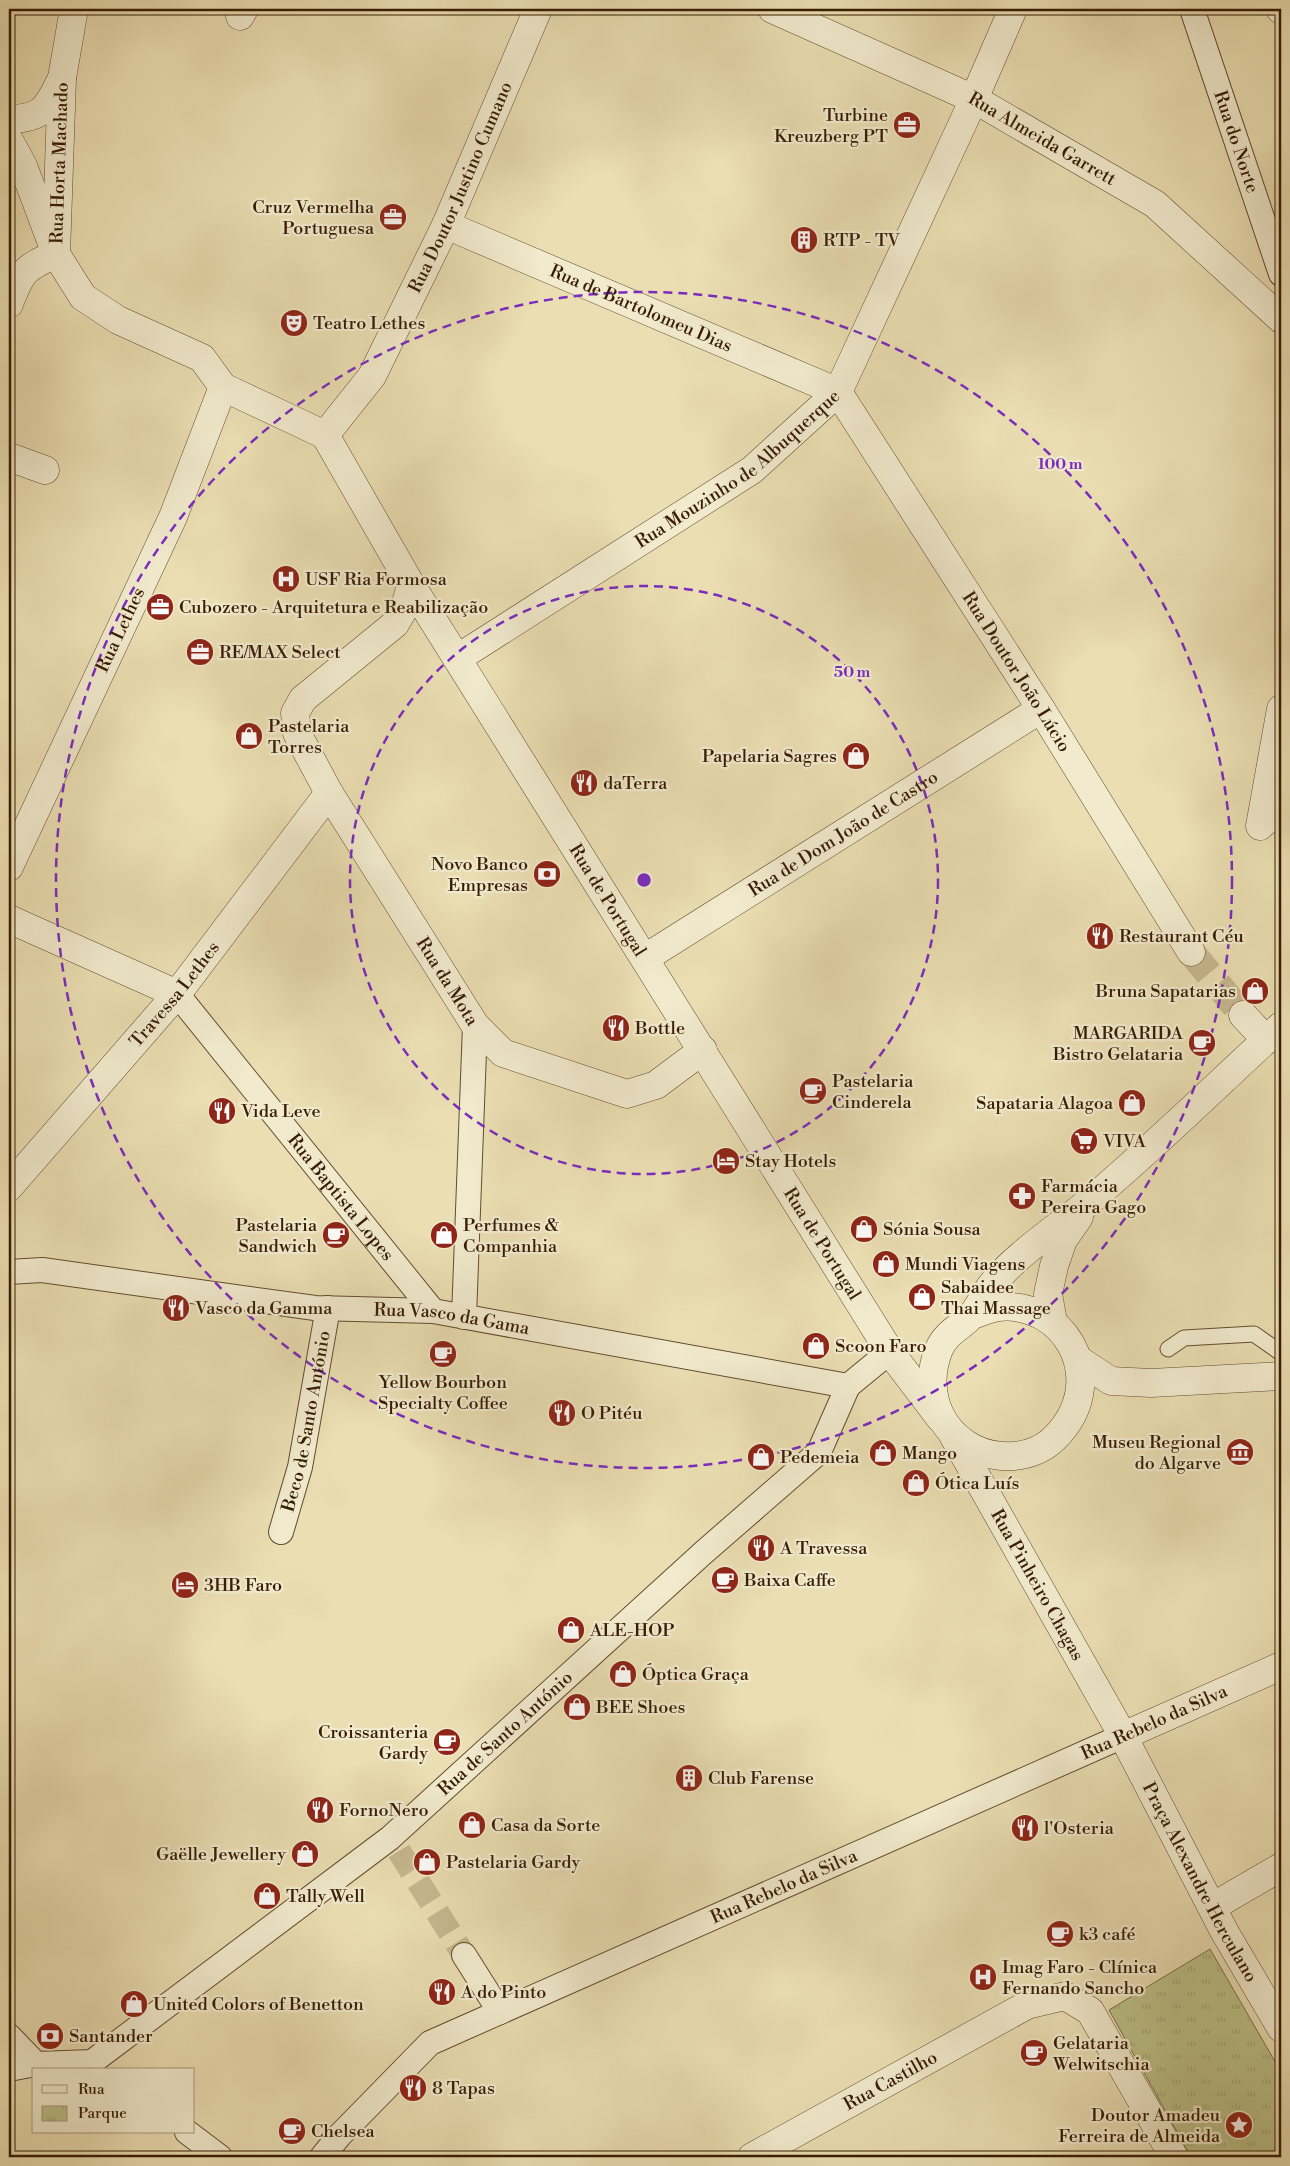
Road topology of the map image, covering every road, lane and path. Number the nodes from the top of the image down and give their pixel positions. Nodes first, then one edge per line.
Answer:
1 (74, 9) edge
2 (538, 9) edge
3 (772, 9) edge
4 (1013, 9) edge
5 (1192, 9) edge
6 (62, 78) junction
7 (974, 99) junction
8 (9, 118) edge
9 (9, 140) edge
10 (446, 225) junction
11 (56, 254) junction
12 (1281, 274) edge
13 (9, 304) edge
14 (1281, 319) edge
15 (223, 387) junction
16 (838, 392) junction
17 (325, 435) junction
18 (9, 456) edge
19 (45, 470) dead end
20 (411, 585) junction
21 (458, 658) junction
22 (1041, 709) junction
23 (1281, 709) edge
24 (329, 793) junction
25 (1281, 807) edge
26 (9, 867) edge
27 (9, 919) edge
28 (1191, 952) tunnel mouth
29 (645, 958) junction
30 (177, 994) junction
31 (1243, 1015) tunnel mouth
32 (474, 1025) junction
33 (1274, 1033) edge
34 (703, 1050) junction
35 (9, 1187) edge
36 (1092, 1200) junction
37 (9, 1272) edge
38 (328, 1308) junction
39 (433, 1311) junction
40 (972, 1315) junction
41 (464, 1317) junction
42 (1053, 1322) junction
43 (1168, 1349) dead end
44 (1281, 1353) edge
45 (889, 1359) junction
46 (1079, 1360) junction
47 (1281, 1376) edge
48 (848, 1386) junction
49 (947, 1426) junction
50 (281, 1532) dead end
51 (1281, 1666) edge
52 (1122, 1736) junction
53 (1281, 1867) edge
54 (1212, 1907) junction
55 (464, 1955) tunnel mouth
56 (500, 2012) junction
57 (1281, 2028) edge
58 (9, 2036) edge
59 (36, 2064) junction
60 (97, 2066) edge
61 (9, 2069) edge
62 (191, 2134) edge
63 (340, 2146) edge
64 (220, 2157) edge
65 (322, 2157) edge
66 (752, 2157) edge
67 (1174, 2157) edge

1 - 6 street, Rua Horta Machado
2 - 10 street, Rua Doutor Justino Cumano
3 - 7 street, Rua Almeida Garrett
4 - 7 street, Rua Mouzinho de Albuquerque
5 - 12 street, Rua do Norte
6 - 8 street
6 - 11 street, Rua Horta Machado
7 - 14 street, Rua Almeida Garrett
7 - 16 street, Rua Mouzinho de Albuquerque
9 - 11 street
10 - 16 street, Rua de Bartolomeu Dias
10 - 17 street, Rua Doutor Justino Cumano
11 - 13 street
11 - 15 street, Rua Horta Machado
15 - 17 street, Rua Horta Machado
15 - 26 street, Rua Lethes
16 - 21 street, Rua Mouzinho de Albuquerque
16 - 22 street, Rua Doutor João Lúcio
17 - 20 street, Rua de Portugal
18 - 19 street
20 - 21 street, Rua de Portugal
20 - 24 street, Rua da Mota
21 - 29 street, Rua de Portugal
22 - 28 street, Rua Doutor João Lúcio
22 - 29 street, Rua de Dom João de Castro
23 - 25 street
24 - 30 street, Travessa Lethes
24 - 32 street, Rua da Mota
27 - 30 street, Rua Baptista Lopes
29 - 34 street, Rua de Portugal
30 - 35 street, Travessa Lethes
30 - 39 street, Rua Baptista Lopes
31 - 33 street
32 - 34 street, Rua da Mota
32 - 41 street
33 - 36 street
34 - 45 street, Rua de Portugal
36 - 40 street
36 - 42 street
37 - 38 street, Rua Vasco da Gama
38 - 39 street, Rua Vasco da Gama
38 - 50 street, Beco de Santo António
39 - 41 street, Rua Vasco da Gama
40 - 42 street
40 - 49 street
41 - 48 street, Rua Vasco da Gama
42 - 46 street
43 - 44 lane
45 - 48 street
45 - 49 street, Rua Pinheiro Chagas
46 - 47 street
46 - 49 street
48 - 60 street, Rua de Santo António
49 - 52 street, Rua Pinheiro Chagas
51 - 52 street, Rua Rebelo da Silva
52 - 54 street, Praça Alexandre Herculano
52 - 56 street, Rua Rebelo da Silva
53 - 54 street
54 - 57 street, Praça Alexandre Herculano
55 - 56 street
56 - 63 street, Rua Rebelo da Silva
58 - 59 street
59 - 60 street, Rua de Santo António
59 - 61 street, Rua de Santo António
62 - 64 street
63 - 65 street, Rua Rebelo da Silva
66 - 67 street, Rua Castilho

